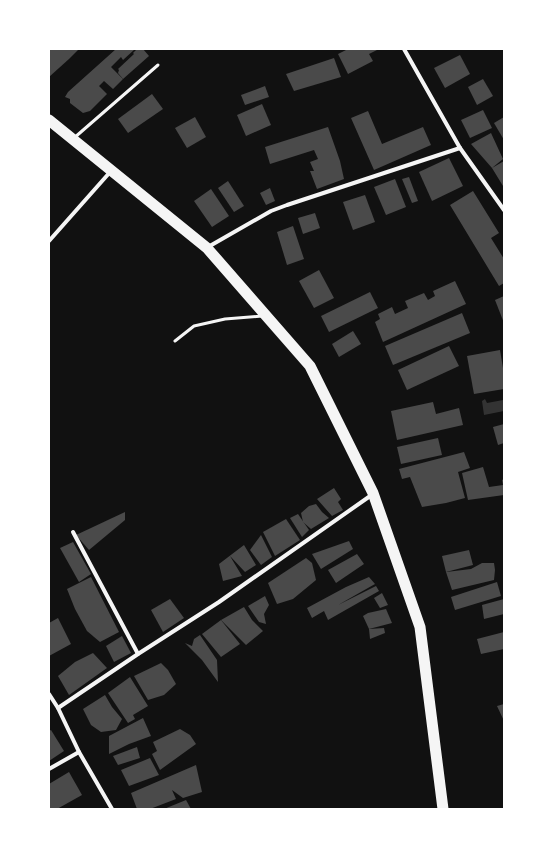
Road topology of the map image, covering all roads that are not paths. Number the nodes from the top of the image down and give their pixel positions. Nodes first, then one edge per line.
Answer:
1 (404, 49) edge
2 (158, 65) dead end
3 (49, 120) edge
4 (73, 139) junction
5 (460, 148) junction
6 (112, 171) junction
7 (504, 210) edge
8 (49, 240) edge
9 (207, 248) junction
10 (266, 316) junction
11 (175, 341) dead end
12 (373, 493) junction
13 (73, 532) dead end
14 (138, 654) junction
15 (49, 694) edge
16 (58, 708) junction
17 (79, 752) junction
18 (49, 768) edge
19 (112, 809) edge
20 (443, 809) edge

1 - 5 street
2 - 4 lane
3 - 4 highway
4 - 6 highway
5 - 7 street
5 - 9 street
6 - 8 street
6 - 9 highway
9 - 10 highway
10 - 11 lane
10 - 12 highway
12 - 14 street
12 - 20 highway
13 - 14 street
14 - 16 street
15 - 16 street
16 - 17 street
17 - 18 street
17 - 19 street

